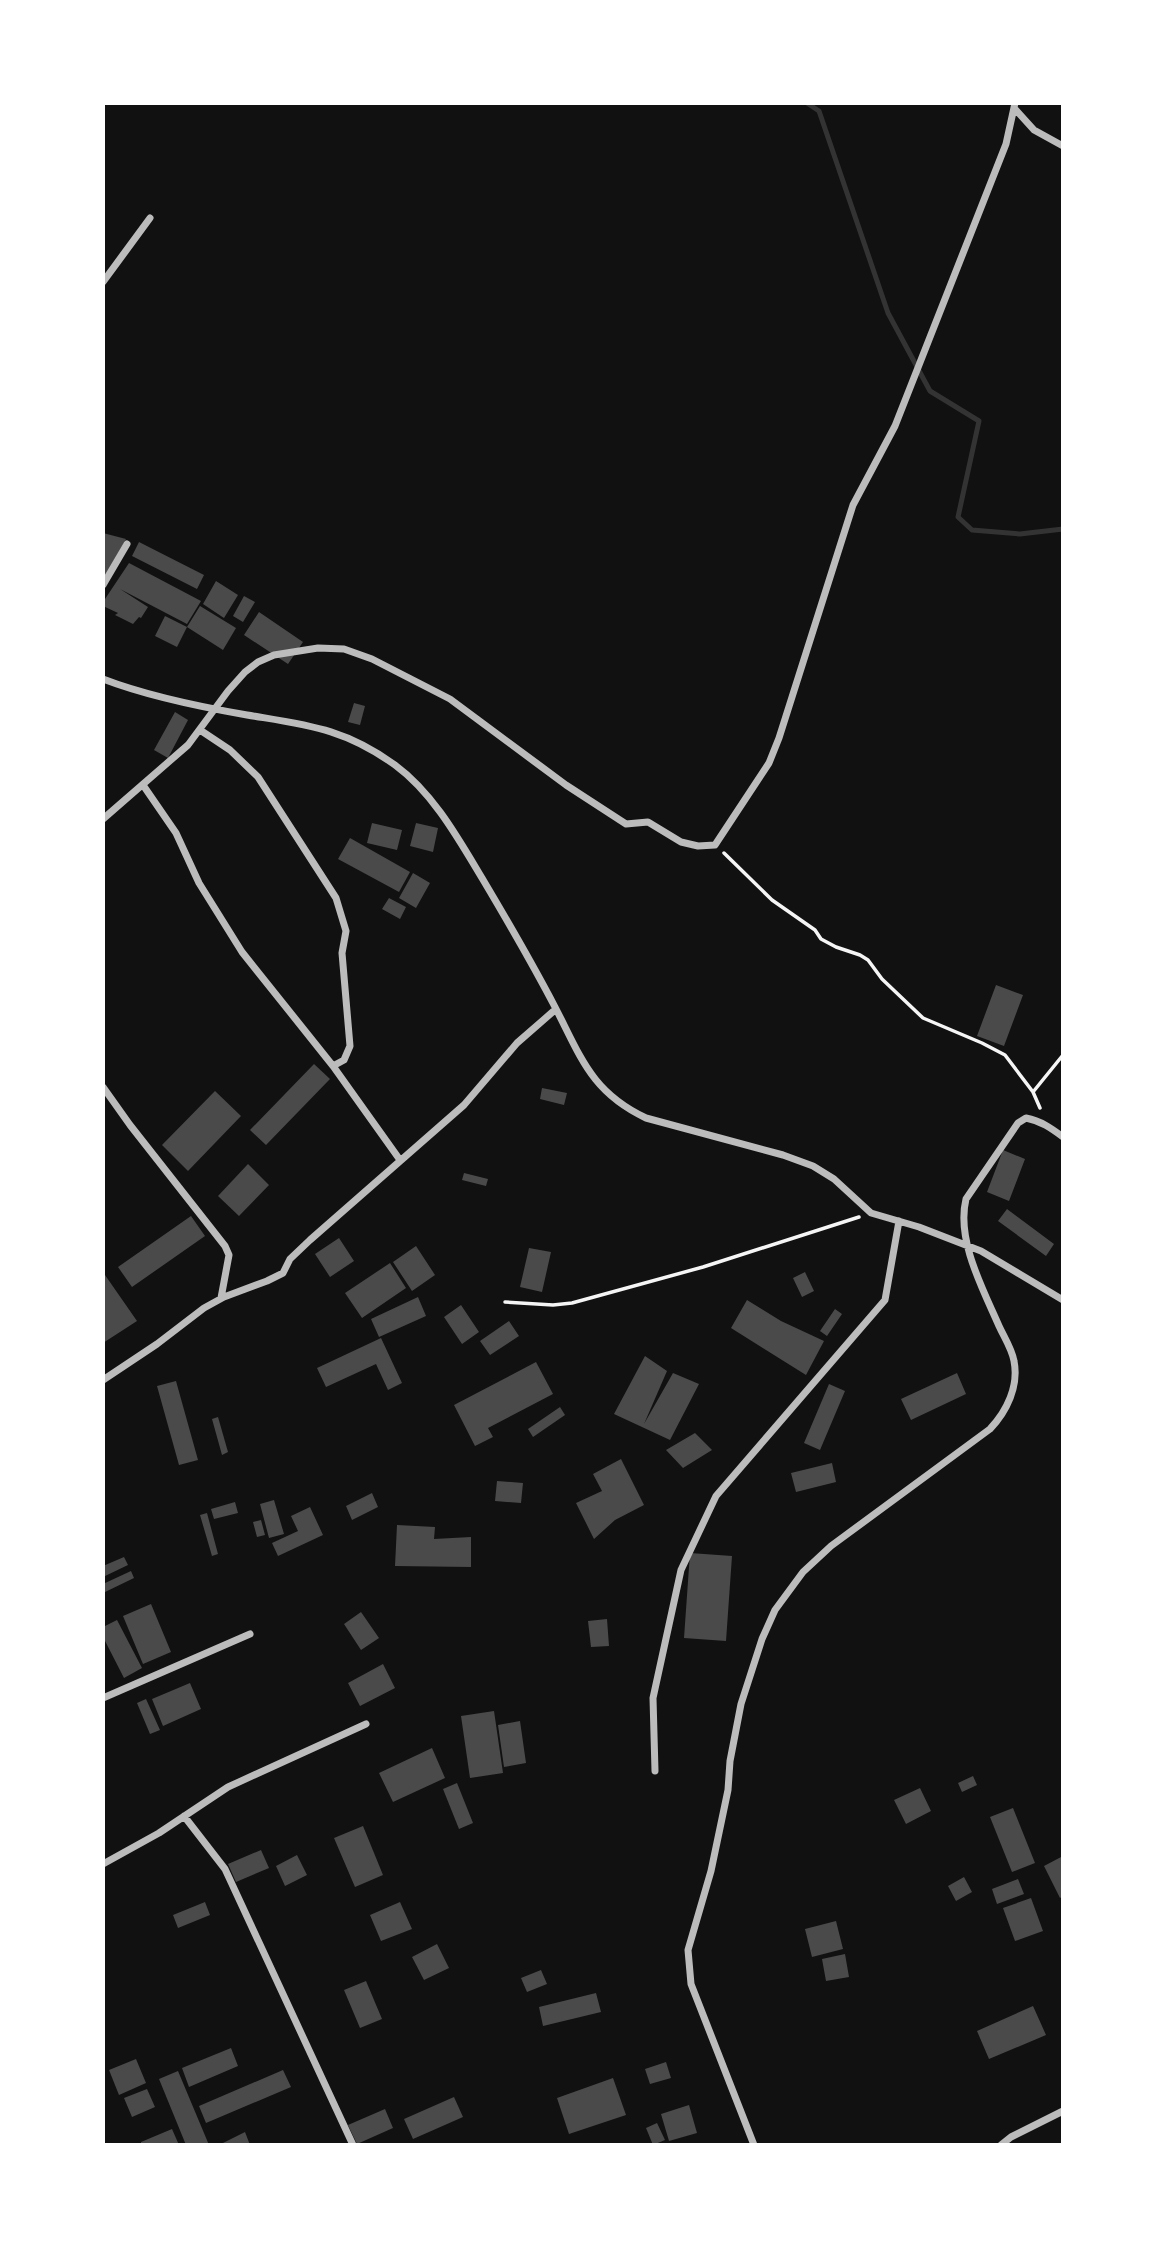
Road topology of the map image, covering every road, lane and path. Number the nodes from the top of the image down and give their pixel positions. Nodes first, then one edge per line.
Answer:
1 (1015, 106) edge
2 (1063, 146) edge
3 (150, 218) dead end
4 (103, 282) edge
5 (127, 544) dead end
6 (103, 585) edge
7 (103, 679) edge
8 (217, 708) junction
9 (200, 730) junction
10 (143, 785) junction
11 (103, 819) edge
12 (715, 845) junction
13 (556, 1009) junction
14 (1063, 1055) edge
15 (333, 1066) junction
16 (103, 1087) edge
17 (1033, 1092) junction
18 (1049, 1126) junction
19 (1063, 1137) edge
20 (400, 1160) junction
21 (871, 1213) junction
22 (899, 1221) junction
23 (967, 1245) junction
24 (221, 1299) junction
25 (1063, 1300) edge
26 (505, 1302) dead end
27 (103, 1380) edge
28 (250, 1634) dead end
29 (103, 1698) edge
30 (366, 1724) dead end
31 (655, 1772) dead end
32 (184, 1816) junction
33 (103, 1864) edge
34 (1063, 2111) edge
35 (353, 2145) edge
36 (754, 2145) edge
37 (1001, 2145) edge

1 - 2 street
1 - 12 street
3 - 4 street
5 - 6 street
7 - 8 street
8 - 9 street
8 - 12 street
8 - 13 street
9 - 10 street
9 - 15 street
10 - 11 street
10 - 15 street
12 - 17 path
13 - 20 street
13 - 21 street
14 - 17 path
15 - 20 street
16 - 24 street
17 - 18 path
18 - 19 street
18 - 23 street
20 - 24 street
21 - 22 street
21 - 26 path
22 - 23 street
22 - 31 street
23 - 25 street
23 - 36 street
24 - 27 street
28 - 29 street
30 - 32 street
32 - 33 street
32 - 35 street
34 - 37 street

